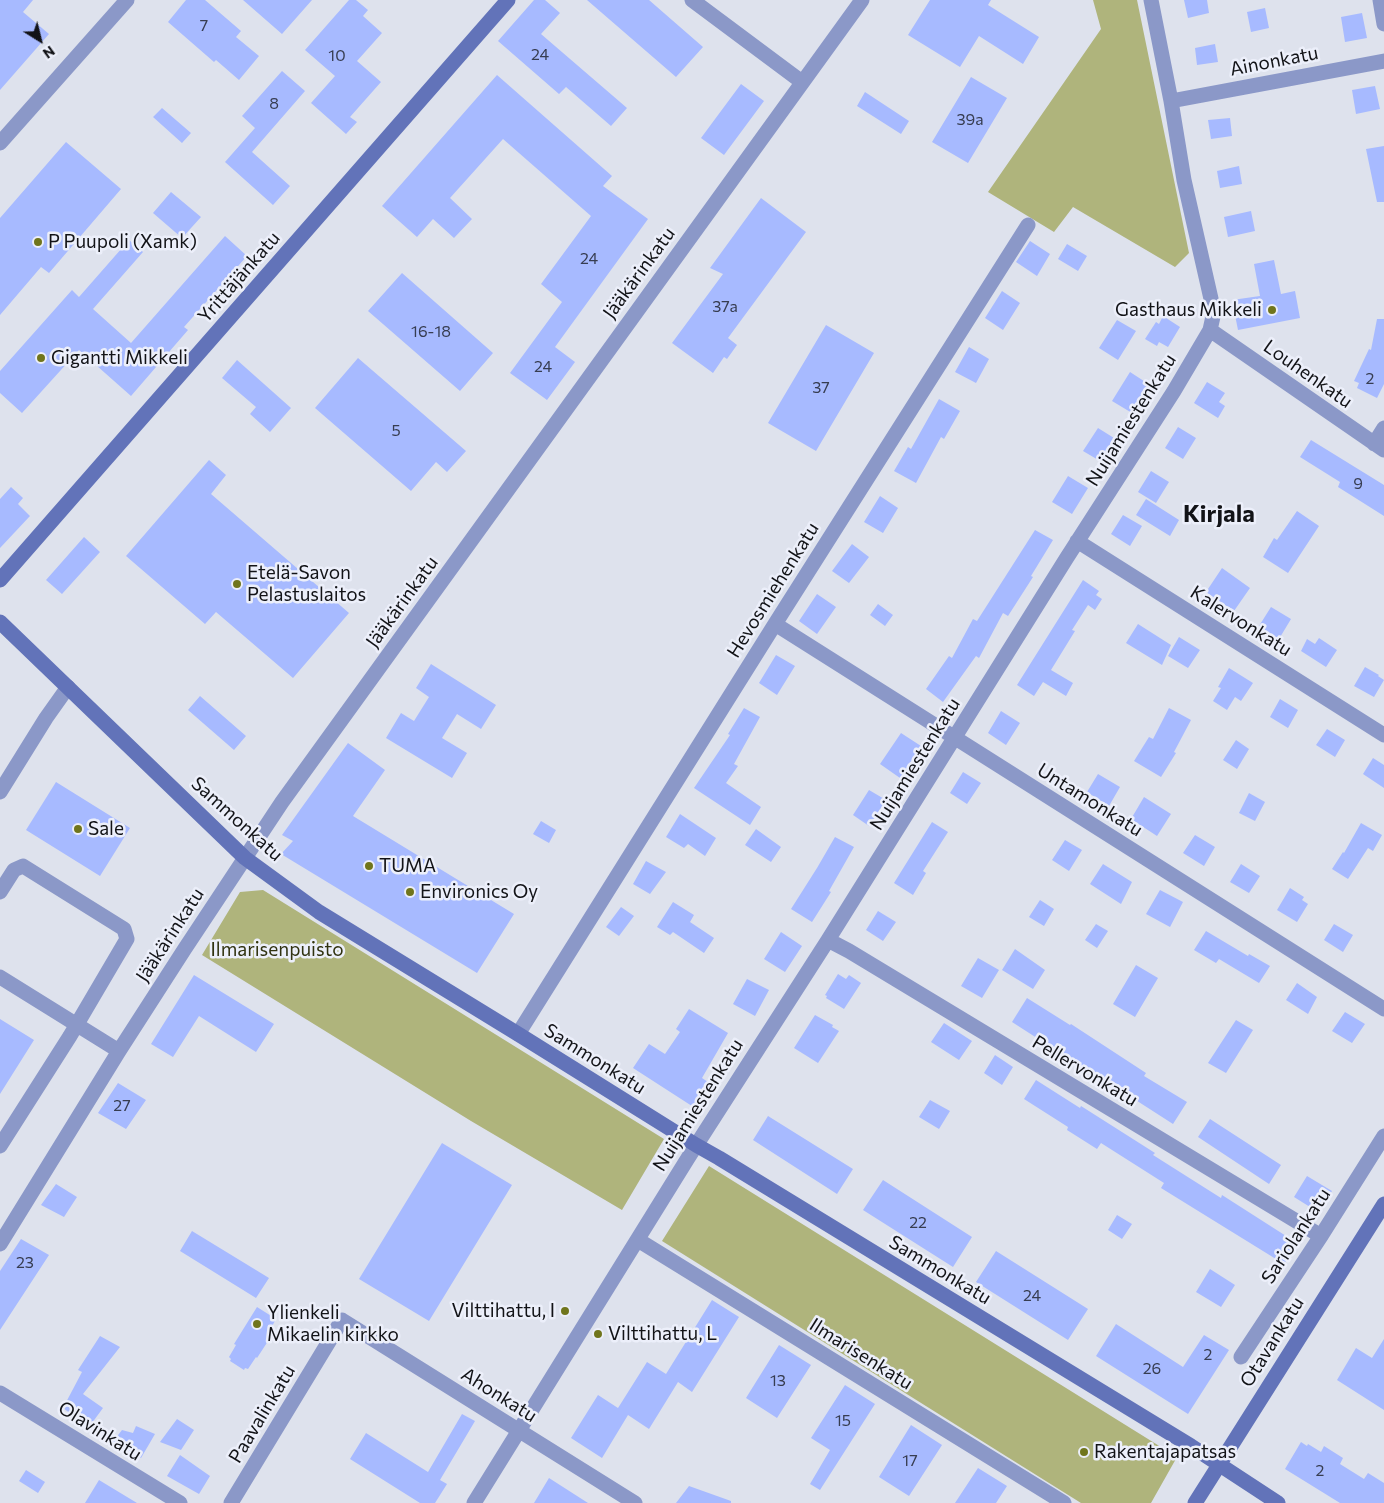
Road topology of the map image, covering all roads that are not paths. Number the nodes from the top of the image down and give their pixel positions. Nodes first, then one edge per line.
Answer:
1 (127, 0) edge
2 (508, 0) edge
3 (692, 0) edge
4 (862, 0) edge
5 (1151, 0) edge
6 (1380, 0) edge
7 (1384, 24) edge
8 (1384, 61) edge
9 (802, 82) junction
10 (1172, 101) junction
11 (0, 144) edge
12 (1028, 225) dead end
13 (1210, 330) junction
14 (1384, 428) edge
15 (1379, 447) edge
16 (1077, 541) junction
17 (0, 580) edge
18 (0, 622) edge
19 (775, 624) junction
20 (68, 687) junction
21 (1384, 735) edge
22 (955, 738) junction
23 (0, 792) edge
24 (245, 858) junction
25 (0, 892) edge
26 (828, 940) junction
27 (0, 977) edge
28 (1384, 1009) edge
29 (77, 1025) junction
30 (518, 1034) junction
31 (119, 1051) junction
32 (1384, 1136) edge
33 (0, 1146) edge
34 (696, 1146) junction
35 (1384, 1204) edge
36 (1321, 1236) junction
37 (638, 1240) junction
38 (0, 1244) edge
39 (342, 1320) joint
40 (1241, 1357) dead end
41 (0, 1392) edge
42 (519, 1431) junction
43 (1219, 1464) junction
44 (159, 1498) edge
45 (180, 1503) edge
46 (231, 1503) edge
47 (474, 1503) edge
48 (635, 1503) edge
49 (1064, 1503) edge
50 (1195, 1503) edge
51 (1278, 1503) edge

1 - 11 street
2 - 17 street, Yrittäjänkatu
3 - 9 street
4 - 9 street, Jääkärinkatu
5 - 10 street, Nuijamiestenkatu
6 - 7 street
8 - 10 street, Ainonkatu
9 - 24 street, Jääkärinkatu
10 - 13 street, Nuijamiestenkatu
12 - 19 street, Hevosmiehenkatu
13 - 15 street, Louhenkatu
13 - 16 street, Nuijamiestenkatu
14 - 15 street
16 - 21 street, Kalervonkatu
16 - 22 street, Nuijamiestenkatu
18 - 20 street, Sammonkatu
19 - 22 street, Untamonkatu
19 - 30 street, Hevosmiehenkatu
20 - 23 street
20 - 24 street, Sammonkatu
22 - 26 street, Nuijamiestenkatu
22 - 28 street, Untamonkatu
24 - 30 street, Sammonkatu
24 - 31 street, Jääkärinkatu
25 - 29 street
26 - 34 street, Nuijamiestenkatu
26 - 36 street, Pellervonkatu
27 - 29 street
29 - 31 street
29 - 33 street
30 - 34 street, Sammonkatu
31 - 38 street, Jääkärinkatu
32 - 36 street, Sariolankatu
34 - 37 street, Nuijamiestenkatu
34 - 43 street, Sammonkatu
35 - 43 street, Otavankatu
36 - 40 street, Sariolankatu
37 - 42 street, Nuijamiestenkatu
37 - 49 street, Ilmarisenkatu
39 - 42 street, Ahonkatu
39 - 46 street, Paavalinkatu
41 - 44 street, Olavinkatu
42 - 47 street, Nuijamiestenkatu
42 - 48 street, Ahonkatu
43 - 50 street, Otavankatu
43 - 51 street, Sammonkatu
44 - 45 street, Olavinkatu

